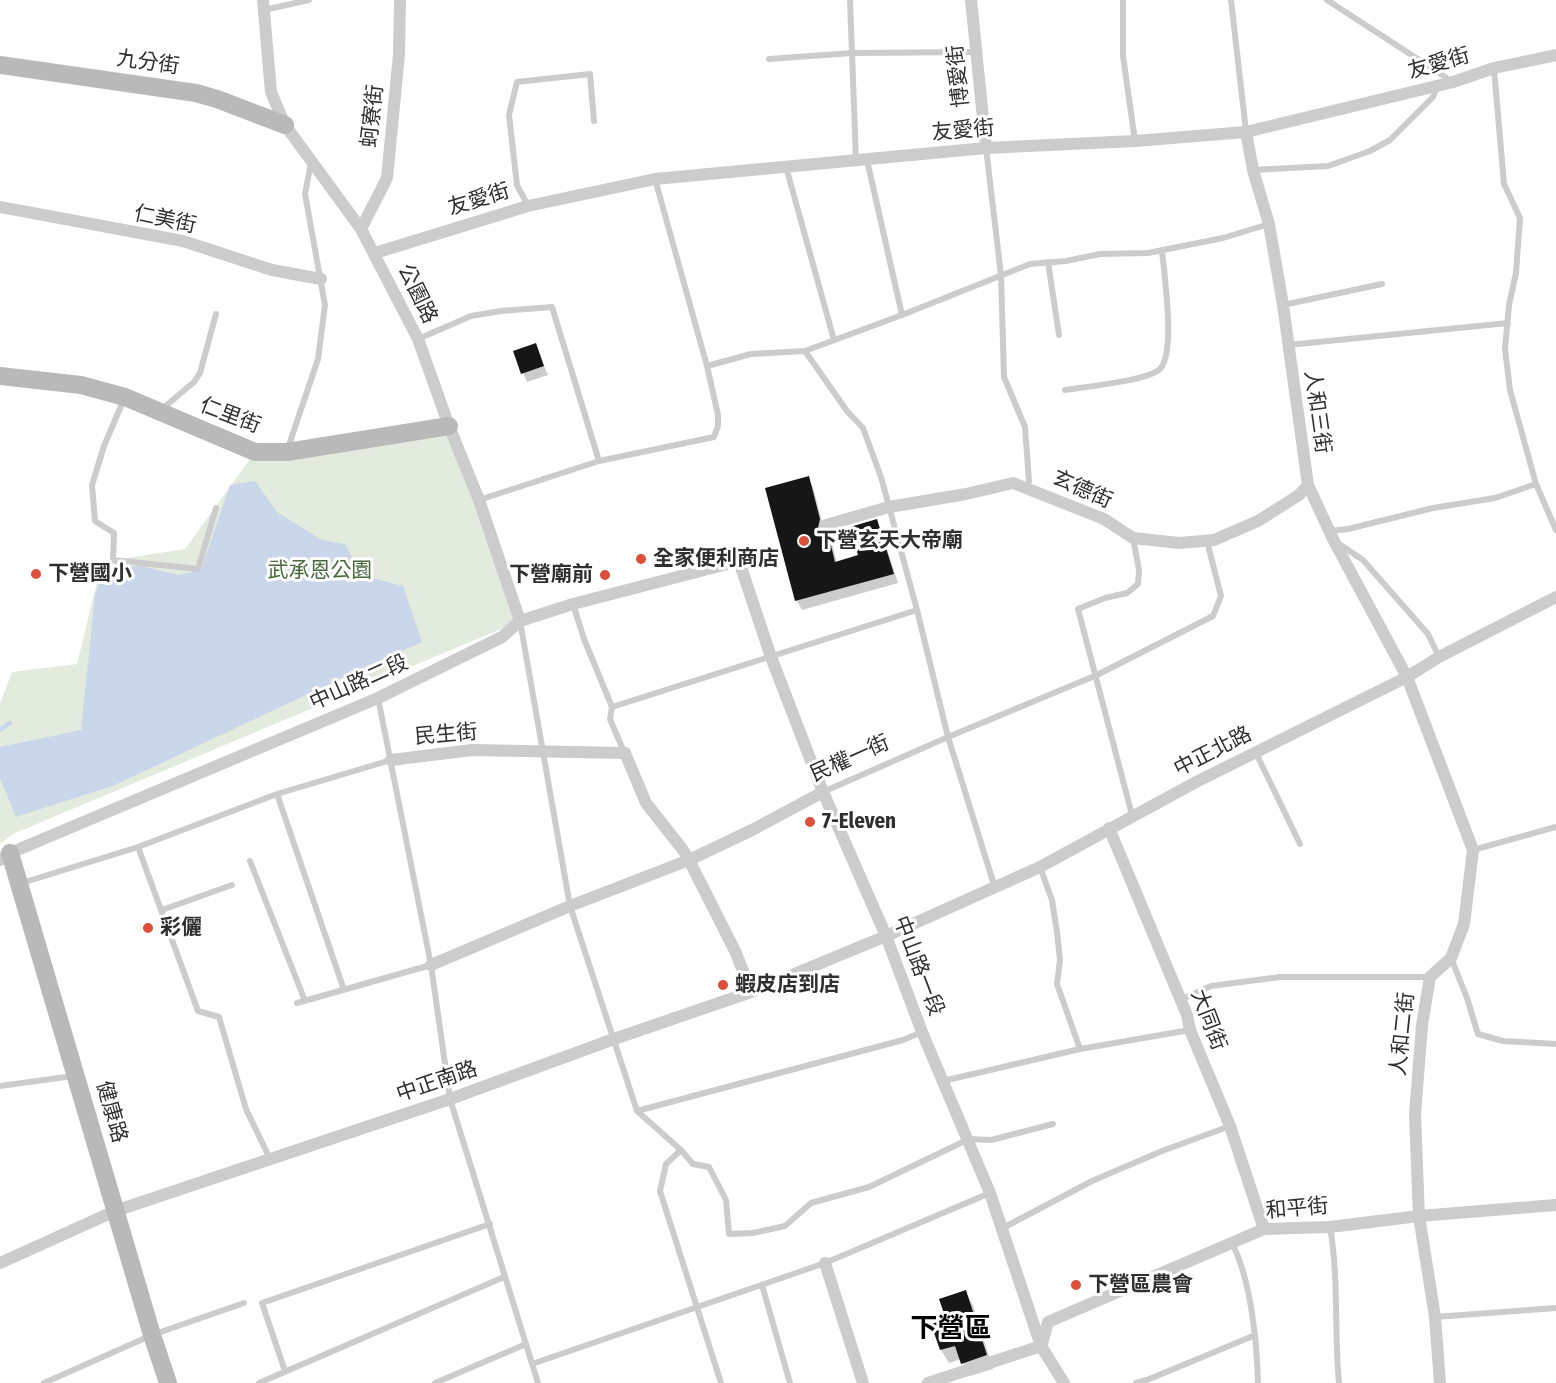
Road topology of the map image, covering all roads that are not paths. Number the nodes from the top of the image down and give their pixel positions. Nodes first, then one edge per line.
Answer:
1 (309, 0) edge
2 (400, 0) edge
3 (850, 0) edge
4 (971, 0) edge
5 (1123, 0) edge
6 (1231, 0) edge
7 (1327, 0) edge
8 (264, 5) edge
9 (975, 52) junction
10 (852, 53) junction
11 (1556, 55) edge
12 (769, 59) dead end
13 (0, 65) edge
14 (1494, 68) junction
15 (1453, 82) junction
16 (1437, 86) junction
17 (594, 122) dead end
18 (285, 125) junction
19 (1246, 132) junction
20 (1135, 141) junction
21 (986, 148) junction
22 (862, 160) junction
23 (311, 163) junction
24 (786, 167) junction
25 (1253, 170) junction
26 (656, 179) junction
27 (528, 206) junction
28 (0, 207) edge
29 (1269, 224) junction
30 (361, 229) junction
31 (1162, 250) junction
32 (375, 253) junction
33 (1048, 262) junction
34 (1001, 275) junction
35 (321, 279) junction
36 (1382, 284) dead end
37 (1283, 305) junction
38 (216, 314) dead end
39 (902, 315) junction
40 (1508, 323) junction
41 (1059, 335) dead end
42 (418, 339) junction
43 (834, 340) junction
44 (1288, 345) junction
45 (805, 351) junction
46 (707, 366) junction
47 (0, 376) edge
48 (1065, 390) dead end
49 (125, 397) junction
50 (158, 411) junction
51 (449, 426) junction
52 (287, 452) junction
53 (599, 461) junction
54 (1308, 484) junction
55 (1536, 484) junction
56 (1026, 488) junction
57 (479, 500) junction
58 (889, 507) junction
59 (216, 508) dead end
60 (826, 525) dead end
61 (1556, 530) edge
62 (1332, 536) junction
63 (1133, 538) junction
64 (1207, 541) junction
65 (739, 561) joint
66 (1556, 597) edge
67 (573, 604) junction
68 (917, 610) junction
69 (520, 621) junction
70 (771, 657) junction
71 (1439, 657) junction
72 (1097, 675) junction
73 (1407, 677) junction
74 (378, 698) junction
75 (612, 707) junction
76 (948, 737) junction
77 (543, 751) junction
78 (1255, 752) junction
79 (625, 753) junction
80 (391, 760) junction
81 (824, 792) junction
82 (277, 794) junction
83 (1132, 815) junction
84 (1556, 827) edge
85 (1109, 828) junction
86 (1300, 844) dead end
87 (138, 847) junction
88 (1473, 850) junction
89 (5, 856) edge
90 (250, 861) dead end
91 (689, 861) junction
92 (1040, 867) junction
93 (19, 884) junction
94 (232, 885) dead end
95 (995, 888) junction
96 (570, 906) junction
97 (162, 910) junction
98 (886, 936) junction
99 (1451, 958) junction
100 (431, 965) junction
101 (1430, 976) junction
102 (344, 990) junction
103 (751, 992) junction
104 (1180, 1000) junction
105 (305, 1001) junction
106 (297, 1003) dead end
107 (1191, 1030) junction
108 (922, 1032) junction
109 (614, 1039) junction
110 (1556, 1044) edge
111 (1080, 1049) junction
112 (77, 1076) junction
113 (943, 1081) junction
114 (0, 1086) edge
115 (450, 1099) junction
116 (637, 1111) junction
117 (1053, 1124) dead end
118 (1230, 1126) junction
119 (969, 1139) junction
120 (681, 1150) junction
121 (270, 1159) junction
122 (990, 1193) junction
123 (1556, 1205) edge
124 (115, 1211) junction
125 (1419, 1216) junction
126 (490, 1224) junction
127 (1330, 1227) junction
128 (1003, 1228) junction
129 (1264, 1230) junction
130 (1232, 1243) junction
131 (0, 1263) edge
132 (825, 1263) junction
133 (504, 1277) junction
134 (762, 1285) junction
135 (244, 1303) dead end
136 (698, 1308) junction
137 (1556, 1308) edge
138 (1435, 1317) junction
139 (152, 1335) junction
140 (1253, 1336) junction
141 (526, 1344) junction
142 (1041, 1346) junction
143 (532, 1364) junction
144 (285, 1371) junction
145 (44, 1383) edge
146 (168, 1383) edge
147 (259, 1383) edge
148 (435, 1383) edge
149 (537, 1383) edge
150 (721, 1383) edge
151 (790, 1383) edge
152 (863, 1383) edge
153 (928, 1383) edge
154 (1064, 1383) edge
155 (1136, 1383) edge
156 (1258, 1383) edge
157 (1339, 1383) edge
158 (1440, 1383) edge

1 - 8 lane
2 - 30 street, 蚵寮街
3 - 10 lane
4 - 9 street, 博愛街
5 - 20 lane
6 - 19 lane
7 - 15 lane
8 - 18 street, 公園路
9 - 10 lane
9 - 21 street, 博愛街
10 - 12 lane
10 - 22 lane
11 - 14 street, 友愛街
13 - 18 street, 九分街
14 - 15 street, 友愛街
14 - 40 lane
15 - 16 street, 友愛街
16 - 19 street, 友愛街
16 - 25 lane
17 - 27 lane
18 - 23 street, 公園路
19 - 20 street, 友愛街
19 - 25 street, 人和三街
20 - 21 street, 友愛街
21 - 22 street, 友愛街
21 - 34 lane
22 - 24 street, 友愛街
22 - 39 lane
23 - 30 street, 公園路
23 - 35 lane
24 - 26 street, 友愛街
24 - 43 lane
25 - 29 street, 人和三街
26 - 27 street, 友愛街
26 - 46 lane
27 - 32 street, 友愛街
28 - 35 street, 仁美街
29 - 31 lane
29 - 37 street, 人和三街
30 - 32 street, 公園路
31 - 33 lane
31 - 48 lane
32 - 42 street, 公園路
33 - 34 lane
33 - 41 lane
34 - 39 lane
34 - 56 lane
35 - 52 lane
36 - 37 lane
37 - 44 street, 人和三街
38 - 50 lane
39 - 43 lane
40 - 44 lane
40 - 55 lane
42 - 51 street, 公園路
42 - 53 lane
43 - 45 lane
44 - 54 street, 人和三街
45 - 46 lane
45 - 58 lane
46 - 53 lane
47 - 49 street, 仁里街
49 - 50 street, 仁里街
49 - 59 lane
50 - 52 street, 仁里街
51 - 52 street, 仁里街
51 - 57 street, 公園路
53 - 57 lane
54 - 62 street, 人和三街
54 - 64 street, 玄德街
55 - 61 lane
55 - 62 lane
56 - 58 street, 玄德街
56 - 63 street, 玄德街
57 - 69 street, 公園路
58 - 60 street, 玄德街
58 - 68 lane
62 - 71 lane
62 - 73 street, 人和三街
63 - 64 street, 玄德街
63 - 72 lane
64 - 72 lane, 民權一街
65 - 67 street, 中山路二段
65 - 70 street, 中山路一段
66 - 71 street, 中正北路
67 - 69 street, 中山路二段
67 - 75 lane
68 - 70 lane
68 - 76 lane
69 - 74 street, 中山路二段
69 - 77 lane
70 - 75 lane
70 - 81 street, 中山路一段
71 - 73 street, 中正北路
72 - 76 lane, 民權一街
72 - 83 lane
73 - 78 street, 中正北路
73 - 88 street, 人和二街
74 - 80 lane
74 - 89 street, 中山路二段
75 - 79 lane
76 - 81 lane, 民權一街
76 - 95 lane
77 - 79 street, 民生街
77 - 80 street, 民生街
77 - 96 lane
78 - 83 street, 中正北路
78 - 86 lane
79 - 91 street
80 - 82 lane, 民生街
80 - 100 lane
81 - 91 street, 民權一街
81 - 98 street, 中山路一段
82 - 87 lane, 民生街
82 - 102 lane
83 - 85 street, 中正北路
84 - 88 lane
85 - 92 street, 中正北路
85 - 104 street, 大同街
87 - 93 lane, 民生街
87 - 97 lane
88 - 99 street, 人和二街
89 - 93 street, 健康路
90 - 105 lane
91 - 96 street, 民權一街
91 - 103 street
92 - 95 street, 中正北路
92 - 111 lane
93 - 112 street, 健康路
94 - 97 lane
95 - 98 street, 中正北路
96 - 100 street, 民權一街
96 - 109 lane
97 - 121 lane
98 - 103 street, 中正南路
98 - 108 street, 中山路一段
99 - 101 street, 人和二街
99 - 110 lane
100 - 102 lane
100 - 115 lane
101 - 104 lane
101 - 125 street, 人和二街
102 - 105 lane
103 - 109 street, 中正南路
104 - 107 street, 大同街
105 - 106 lane
107 - 111 lane
107 - 118 street, 大同街
108 - 113 street, 中山路一段
108 - 116 lane
109 - 115 street, 中正南路
109 - 116 lane
111 - 113 lane
112 - 114 lane
112 - 124 street, 健康路
113 - 119 street, 中山路一段
115 - 121 street, 中正南路
115 - 126 lane
116 - 120 lane
117 - 119 lane
118 - 128 lane
118 - 129 street, 大同街
119 - 120 lane
119 - 122 street, 中山路一段
120 - 136 lane
121 - 124 street, 中正南路
122 - 128 street, 中山路一段
122 - 132 lane
123 - 125 street, 和平街
124 - 131 street, 中正南路
124 - 139 street, 健康路
125 - 127 street, 和平街
125 - 138 street, 人和二街
126 - 133 lane
126 - 144 lane
127 - 129 street, 和平街
127 - 157 lane
128 - 142 street, 中山路一段
129 - 130 street, 和平街
130 - 140 lane
130 - 142 street, 和平街
132 - 134 lane
132 - 152 street
133 - 141 lane
133 - 144 lane
134 - 136 lane
134 - 151 lane
135 - 139 lane
136 - 143 lane
136 - 150 lane
137 - 138 lane
138 - 158 street, 人和二街
139 - 145 lane
139 - 146 street, 健康路
140 - 155 lane
140 - 156 lane
141 - 143 lane
141 - 148 lane
142 - 153 street
142 - 154 street, 中山路一段
143 - 149 lane
144 - 147 lane

